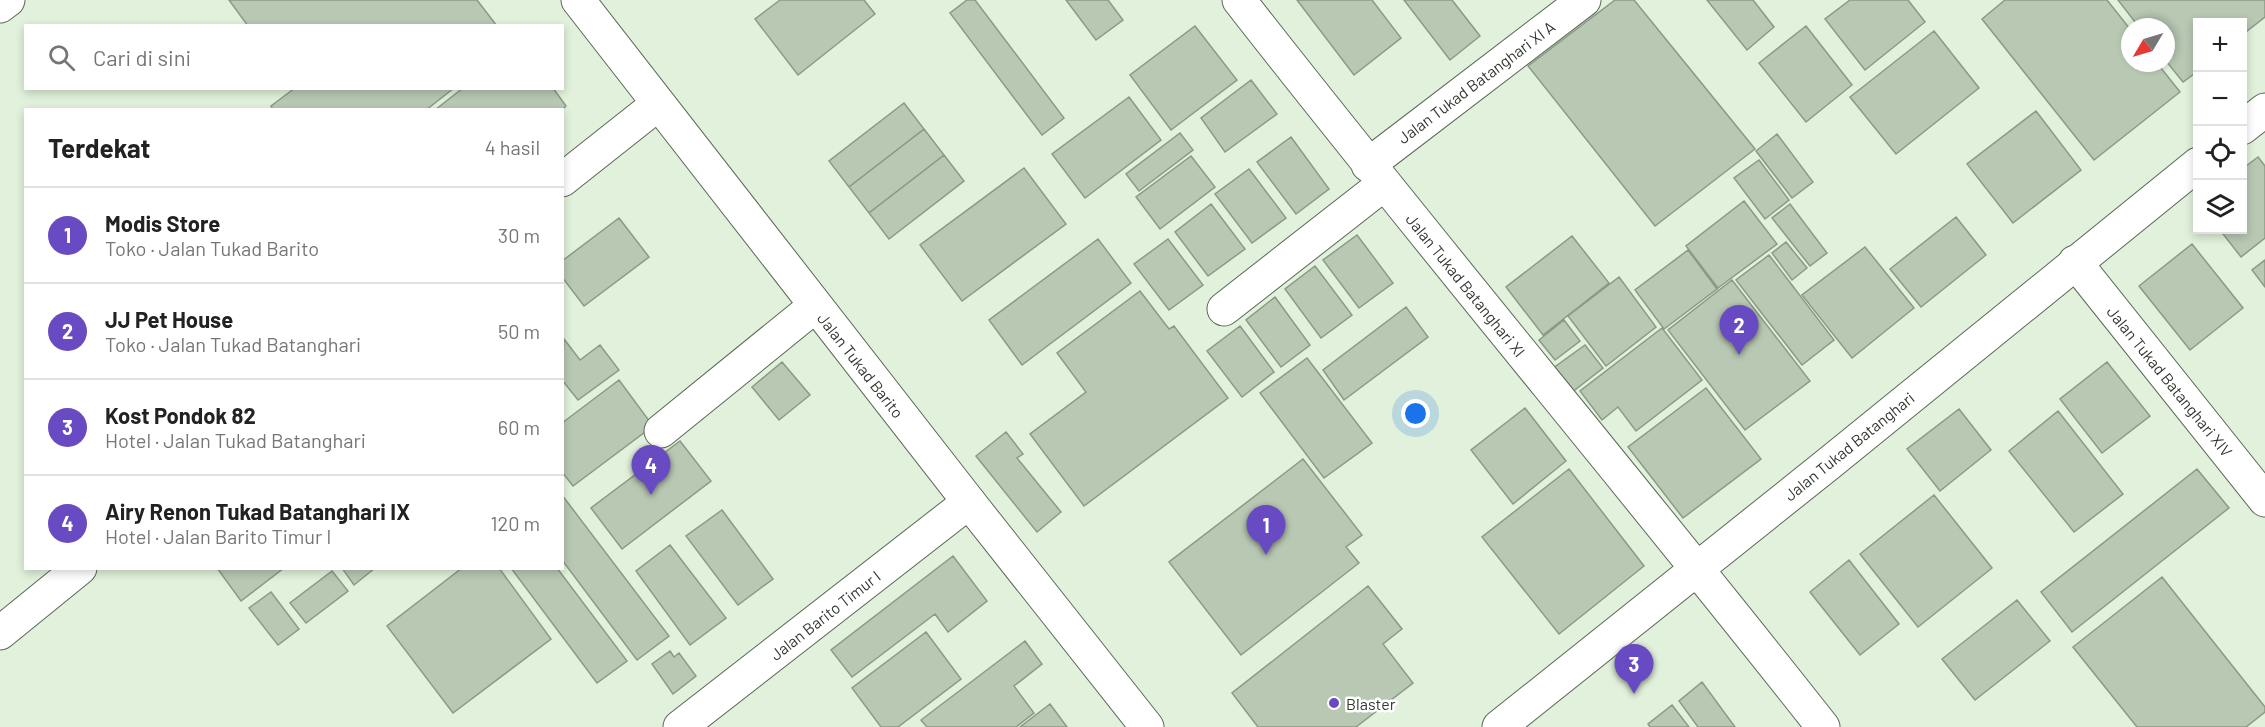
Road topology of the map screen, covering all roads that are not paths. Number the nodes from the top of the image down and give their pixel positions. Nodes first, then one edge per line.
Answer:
1 (8, 0) edge
2 (578, 0) edge
3 (1239, 0) edge
4 (1584, 0) edge
5 (0, 6) edge
6 (658, 104) junction
7 (2265, 110) edge
8 (2245, 126) edge
9 (2193, 168) edge
10 (1376, 175) junction
11 (564, 178) edge
12 (2075, 262) junction
13 (815, 306) junction
14 (1224, 309) dead end
15 (661, 431) dead end
16 (2265, 500) edge
17 (969, 502) junction
18 (1697, 567) junction
19 (78, 570) edge
20 (0, 633) edge
21 (680, 727) edge
22 (1147, 727) edge
23 (1499, 727) edge
24 (1824, 727) edge

1 - 5 street
2 - 6 street, Jalan Tukad Barito
3 - 10 street, Jalan Tukad Batanghari XI
4 - 10 street, Jalan Tukad Batanghari XI A
6 - 11 street
6 - 13 street, Jalan Tukad Barito
7 - 8 street
9 - 12 street, Jalan Tukad Batanghari
10 - 14 street, Jalan Tukad Batanghari XI A
10 - 18 street, Jalan Tukad Batanghari XI
12 - 16 street, Jalan Tukad Batanghari XIV
12 - 18 street, Jalan Tukad Batanghari
13 - 15 street
13 - 17 street, Jalan Tukad Barito
17 - 21 street, Jalan Barito Timur I
17 - 22 street, Jalan Tukad Barito
18 - 23 street, Jalan Tukad Batanghari
18 - 24 street, Jalan Tukad Batanghari XI
19 - 20 street

